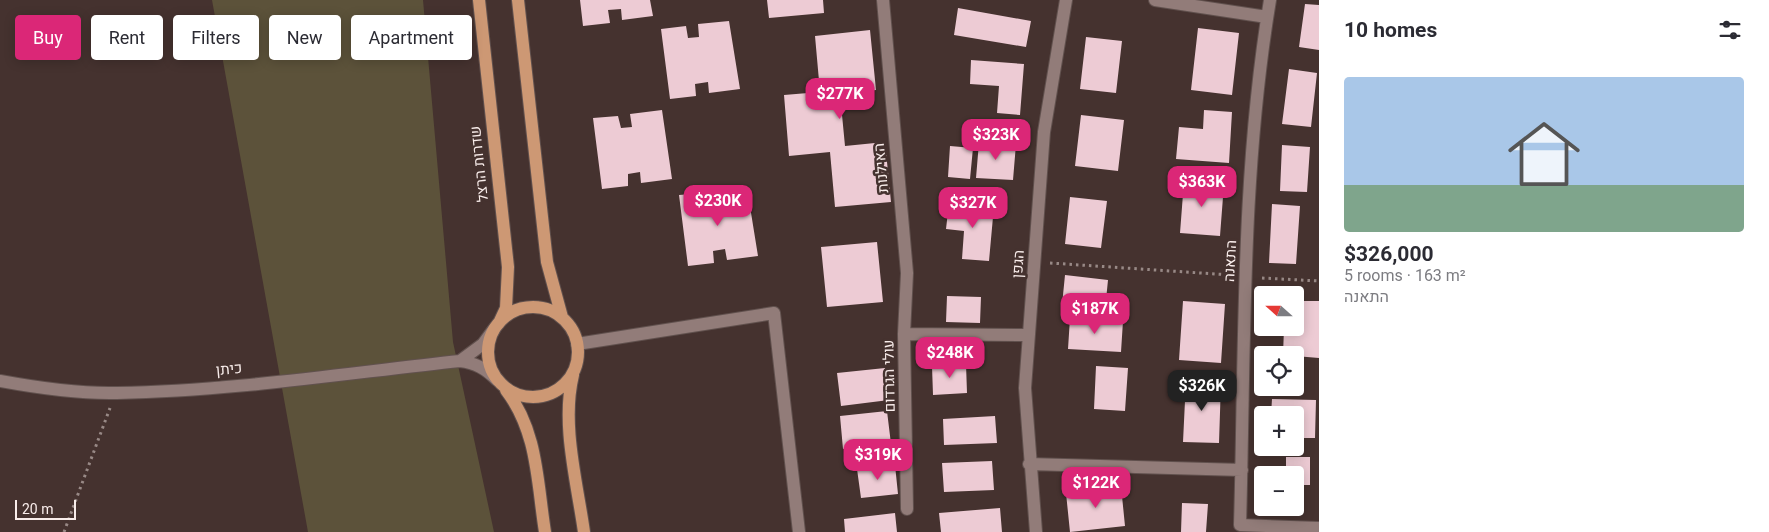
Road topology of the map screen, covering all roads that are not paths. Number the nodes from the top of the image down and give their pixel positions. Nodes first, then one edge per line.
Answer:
1 (479, 0) edge
2 (518, 0) edge
3 (883, 0) edge
4 (1066, 0) edge
5 (1155, 0) edge
6 (1270, 0) edge
7 (1268, 17) junction
8 (907, 273) joint
9 (562, 317) junction
10 (496, 326) junction
11 (904, 334) junction
12 (1028, 335) junction
13 (577, 344) junction
14 (460, 360) junction
15 (574, 370) junction
16 (0, 381) edge
17 (500, 383) junction
18 (1029, 464) junction
19 (1242, 470) junction
20 (907, 508) dead end
21 (1319, 528) edge
22 (545, 532) edge
23 (584, 532) edge
24 (799, 532) edge
25 (1036, 532) edge

1 - 10 main road, שדרות הרצל
2 - 9 main road
3 - 8 street, האילנות
4 - 12 street, הגפן
5 - 7 street
6 - 7 street, התאנה
7 - 19 street, התאנה
8 - 11 street, עולי הגרדום
9 - 10 main road
9 - 13 main road
10 - 14 street, כיתן
10 - 17 main road
11 - 12 street
11 - 20 street, עולי הגרדום
12 - 18 street, הגפן
13 - 15 main road
13 - 24 street
14 - 16 street, כיתן
14 - 17 street, כיתן
15 - 17 main road
15 - 23 main road
17 - 22 main road
18 - 19 street
18 - 25 street, הגפן
19 - 21 street, התאנה

